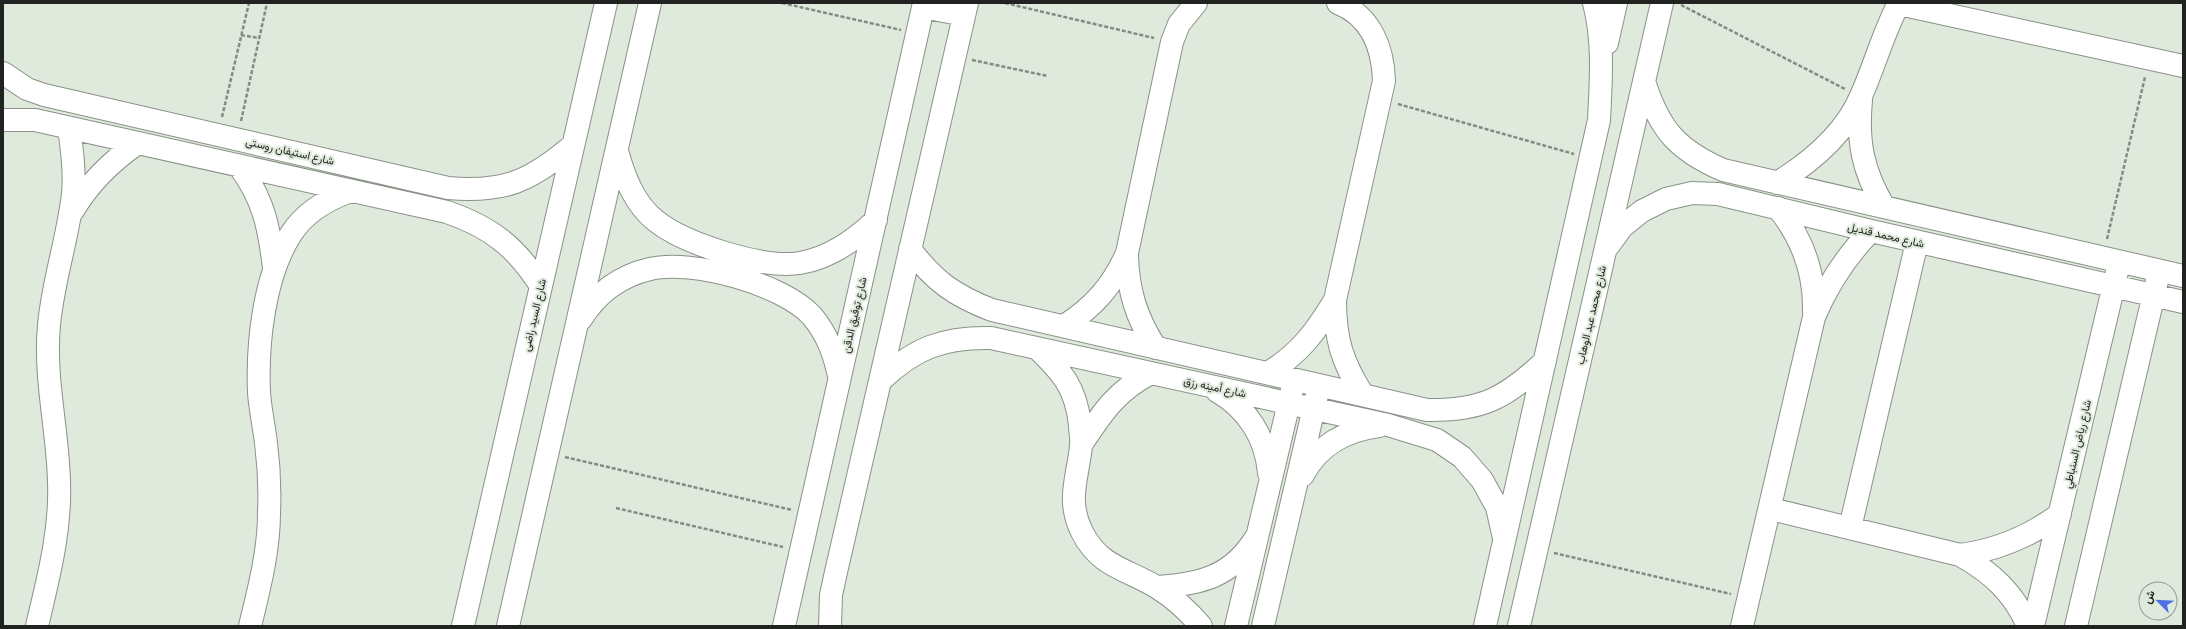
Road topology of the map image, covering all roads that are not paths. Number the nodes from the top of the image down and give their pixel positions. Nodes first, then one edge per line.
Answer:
1 (606, 3) edge
2 (650, 3) edge
3 (1196, 3) edge
4 (1338, 3) edge
5 (1594, 3) edge
6 (1616, 3) edge
7 (1899, 3) edge
8 (1976, 3) edge
9 (924, 5) edge
10 (1662, 6) edge
11 (965, 9) edge
12 (1997, 24) junction
13 (2183, 66) edge
14 (1602, 67) junction
15 (3, 73) edge
16 (1644, 81) junction
17 (1861, 97) junction
18 (3, 120) edge
19 (69, 128) junction
20 (138, 143) junction
21 (573, 145) junction
22 (617, 148) junction
23 (239, 166) junction
24 (1777, 183) junction
25 (351, 191) junction
26 (1778, 208) junction
27 (1884, 208) junction
28 (69, 217) junction
29 (876, 220) junction
30 (1871, 232) junction
31 (1917, 242) junction
32 (910, 249) junction
33 (1606, 249) junction
34 (1127, 253) junction
35 (2111, 259) junction
36 (274, 268) junction
37 (2160, 270) junction
38 (2183, 276) edge
39 (541, 286) junction
40 (2114, 286) junction
41 (2154, 295) junction
42 (1335, 300) junction
43 (2183, 302) edge
44 (1814, 317) junction
45 (577, 324) junction
46 (1064, 326) junction
47 (1037, 348) junction
48 (1156, 348) junction
49 (1545, 361) junction
50 (1151, 373) junction
51 (1268, 373) junction
52 (840, 377) junction
53 (1295, 379) junction
54 (880, 380) junction
55 (1319, 385) junction
56 (1208, 386) junction
57 (1363, 395) junction
58 (1289, 404) junction
59 (1314, 409) junction
60 (1388, 425) junction
61 (1082, 445) junction
62 (1270, 482) junction
63 (1295, 490) junction
64 (1771, 508) junction
65 (2060, 514) junction
66 (1850, 528) junction
67 (1259, 532) junction
68 (1504, 538) junction
69 (1960, 555) junction
70 (1158, 587) junction
71 (37, 626) edge
72 (250, 626) edge
73 (463, 626) edge
74 (508, 626) edge
75 (784, 626) edge
76 (830, 626) edge
77 (1201, 626) edge
78 (1236, 626) edge
79 (1263, 626) edge
80 (1485, 626) edge
81 (1519, 626) edge
82 (1742, 626) edge
83 (2028, 626) edge
84 (2033, 626) edge
85 (2076, 626) edge

1 - 21 street, شارع السيد راضى
2 - 22 street
3 - 34 street
4 - 42 street
5 - 14 street
6 - 14 street
7 - 12 street
7 - 17 street
8 - 12 street
9 - 11 street
9 - 29 street, شارع توفيق الدقن
10 - 16 street, شارع محمد عبد الوهاب
11 - 32 street
12 - 13 street
14 - 49 street
15 - 21 street, شارع استيفان روستى
16 - 24 street
16 - 33 street, شارع محمد عبد الوهاب
17 - 24 street
17 - 27 street
18 - 19 street
19 - 20 street
19 - 28 street
20 - 23 street
20 - 28 street
21 - 39 street, شارع السيد راضى
22 - 29 street
22 - 45 street
23 - 25 street
23 - 36 street
24 - 27 street
25 - 36 street
25 - 39 street
26 - 30 street, شارع محمد قنديل
26 - 33 street, شارع محمد قنديل
26 - 44 street
27 - 35 street
28 - 71 street
29 - 52 street, شارع توفيق الدقن
30 - 31 street, شارع محمد قنديل
30 - 44 street
31 - 40 street, شارع محمد قنديل
31 - 66 street
32 - 46 street
32 - 54 street
33 - 81 street, شارع محمد عبد الوهاب
34 - 46 street
34 - 48 street
35 - 37 street
35 - 40 street, شارع رياض السنباطي
36 - 72 street
37 - 38 street
37 - 41 street
39 - 73 street, شارع السيد راضى
40 - 41 street, شارع محمد قنديل
40 - 65 street, شارع رياض السنباطي
41 - 43 street, شارع محمد قنديل
41 - 85 street
42 - 51 street
42 - 57 street
44 - 64 street
45 - 52 street
45 - 74 street
46 - 48 street
47 - 50 street, شارع أمينه رزق
47 - 54 street, شارع أمينه رزق
47 - 61 street
48 - 51 street
49 - 57 street
49 - 68 street
50 - 56 street, شارع أمينه رزق
50 - 61 street
51 - 53 street
52 - 75 street, شارع توفيق الدقن
53 - 55 street
53 - 58 street
54 - 76 street
55 - 57 street
55 - 59 street
56 - 58 street, شارع أمينه رزق
56 - 62 street
58 - 59 street, شارع أمينه رزق
58 - 62 street
59 - 60 street, شارع أمينه رزق
59 - 63 street
60 - 63 street
60 - 68 street, شارع أمينه رزق
61 - 70 street
62 - 67 street
63 - 79 street
64 - 66 street
64 - 82 street
65 - 69 street
65 - 84 street, شارع رياض السنباطي
66 - 69 street
67 - 70 street
67 - 78 street
68 - 80 street
69 - 83 street
70 - 77 street

